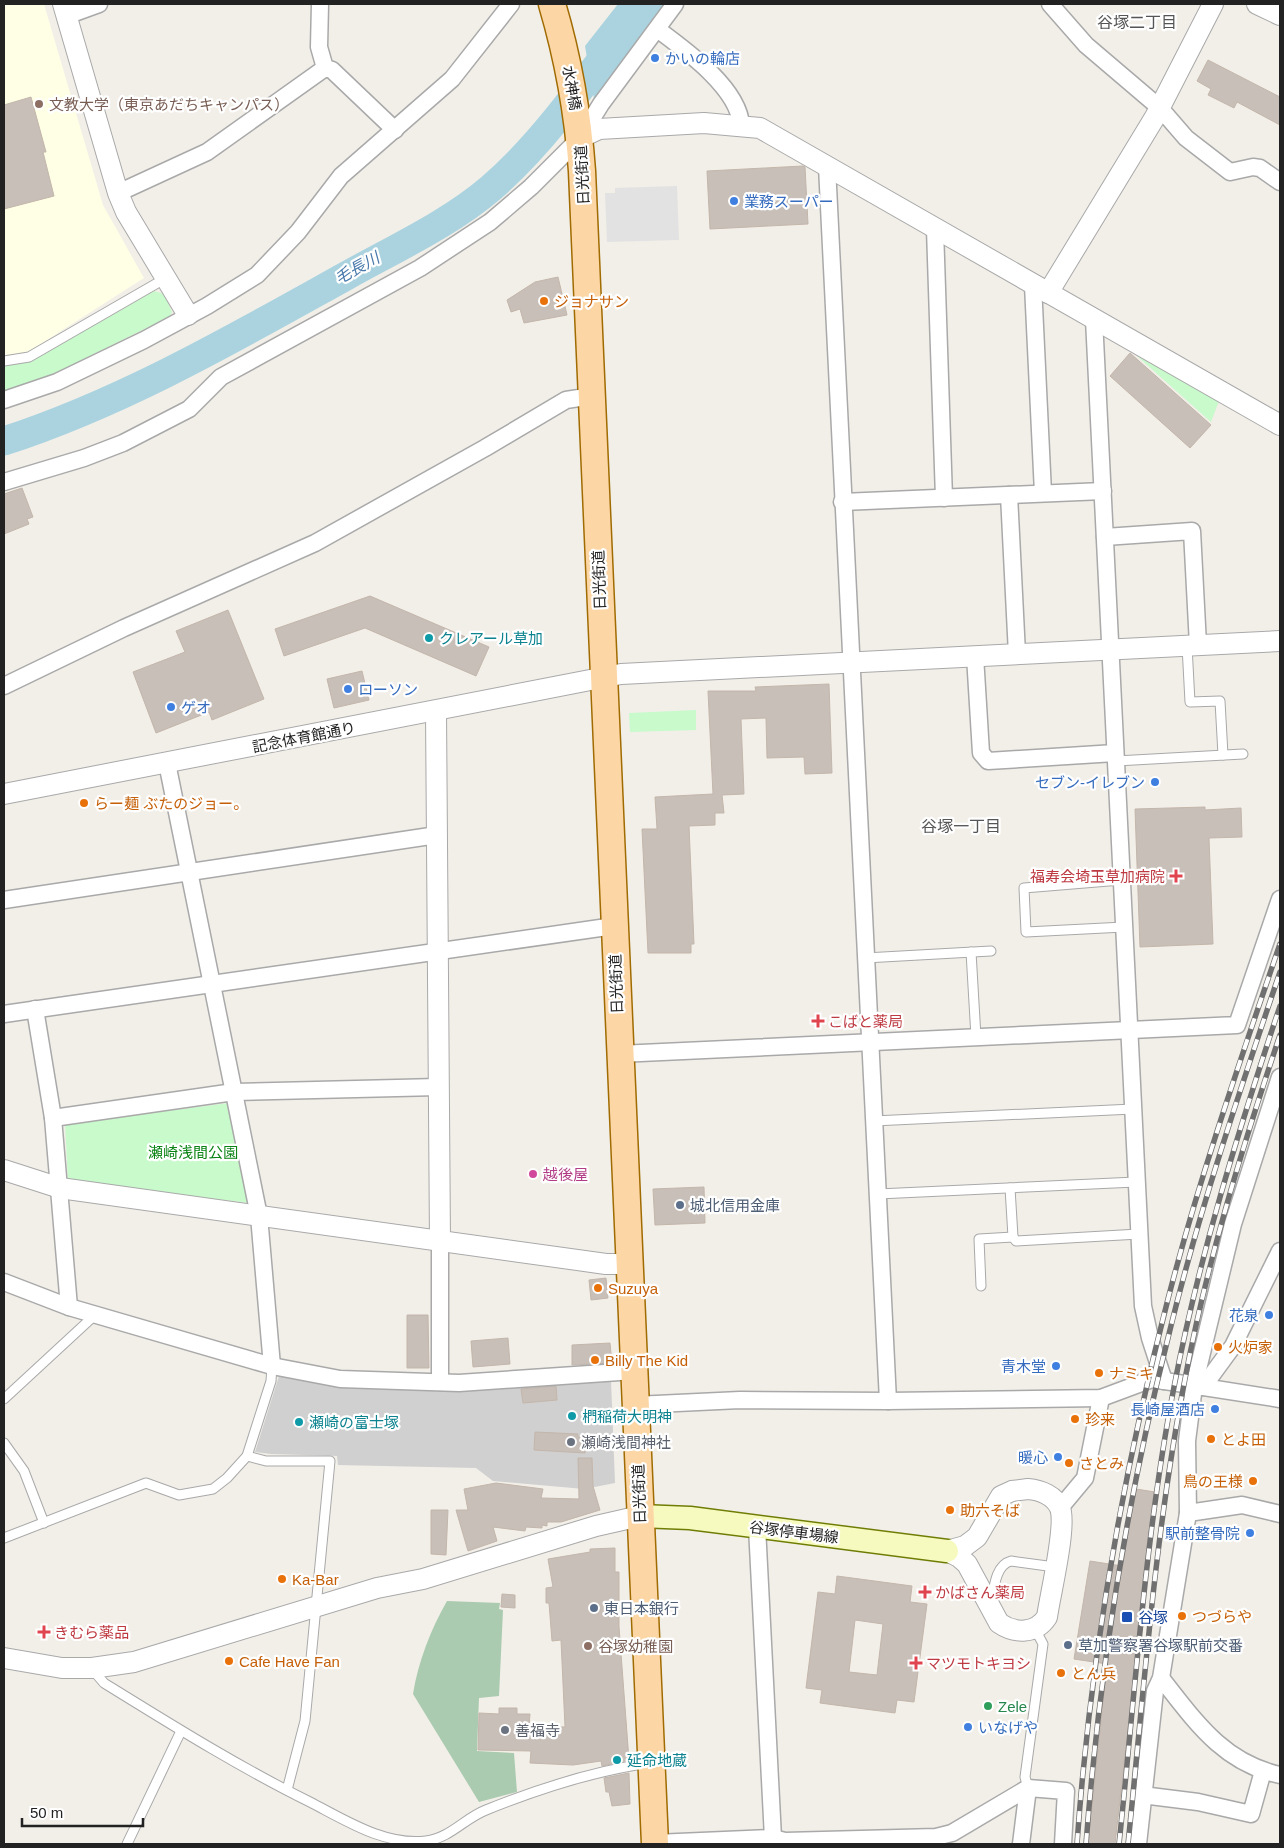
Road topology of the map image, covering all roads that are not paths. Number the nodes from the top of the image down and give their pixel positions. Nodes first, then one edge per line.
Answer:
1 (98, 4) edge
2 (511, 4) edge
3 (552, 4) edge
4 (566, 4) edge
5 (675, 4) edge
6 (1050, 4) edge
7 (1213, 4) edge
8 (1257, 4) edge
9 (321, 5) edge
10 (65, 10) edge
11 (1280, 15) edge
12 (657, 29) junction
13 (564, 47) junction
14 (325, 68) junction
15 (1160, 108) junction
16 (741, 125) junction
17 (394, 130) junction
18 (579, 131) junction
19 (826, 166) junction
20 (1280, 182) edge
21 (118, 193) junction
22 (935, 229) junction
23 (167, 278) junction
24 (1040, 289) junction
25 (188, 315) junction
26 (1094, 319) junction
27 (4, 361) edge
28 (592, 396) junction
29 (4, 400) edge
30 (1280, 425) edge
31 (4, 482) edge
32 (1103, 491) junction
33 (1043, 493) junction
34 (1009, 495) junction
35 (944, 498) junction
36 (842, 502) junction
37 (1105, 537) junction
38 (1280, 641) edge
39 (1192, 645) junction
40 (1109, 649) junction
41 (1017, 654) junction
42 (975, 656) junction
43 (850, 662) junction
44 (603, 677) junction
45 (4, 686) edge
46 (436, 711) junction
47 (1243, 754) dead end
48 (1223, 755) junction
49 (1116, 757) junction
50 (167, 763) junction
51 (4, 794) edge
52 (437, 835) junction
53 (189, 871) junction
54 (1121, 880) junction
55 (1280, 899) edge
56 (4, 900) edge
57 (614, 926) junction
58 (1124, 927) junction
59 (991, 951) dead end
60 (437, 952) junction
61 (971, 952) junction
62 (865, 958) junction
63 (211, 984) junction
64 (36, 1009) junction
65 (4, 1014) edge
66 (1128, 1031) junction
67 (976, 1038) junction
68 (870, 1043) junction
69 (619, 1054) junction
70 (1280, 1077) edge
71 (438, 1088) junction
72 (234, 1092) junction
73 (1133, 1109) junction
74 (53, 1118) junction
75 (873, 1121) junction
76 (4, 1170) edge
77 (1136, 1182) junction
78 (60, 1188) junction
79 (1010, 1188) junction
80 (878, 1194) junction
81 (259, 1216) junction
82 (1139, 1234) junction
83 (1013, 1238) junction
84 (440, 1241) junction
85 (1280, 1251) edge
86 (628, 1264) junction
87 (4, 1282) edge
88 (981, 1286) dead end
89 (70, 1307) junction
90 (96, 1313) junction
91 (272, 1366) junction
92 (634, 1371) junction
93 (1164, 1381) junction
94 (440, 1382) junction
95 (1198, 1387) junction
96 (1101, 1398) junction
97 (4, 1399) edge
98 (1280, 1399) edge
99 (888, 1401) junction
100 (636, 1405) junction
101 (4, 1444) edge
102 (247, 1456) junction
103 (1060, 1508) junction
104 (1188, 1513) junction
105 (1280, 1514) edge
106 (640, 1516) junction
107 (44, 1523) junction
108 (757, 1527) junction
109 (4, 1538) edge
110 (948, 1551) junction
111 (1055, 1566) junction
112 (316, 1608) junction
113 (990, 1608) junction
114 (1035, 1629) junction
115 (4, 1658) edge
116 (92, 1668) junction
117 (1161, 1678) junction
118 (181, 1730) junction
119 (650, 1763) junction
120 (1263, 1771) junction
121 (1280, 1775) edge
122 (1028, 1788) junction
123 (287, 1790) junction
124 (1142, 1795) junction
125 (773, 1838) junction
126 (909, 1841) edge
127 (127, 1844) edge
128 (655, 1844) edge
129 (1022, 1844) edge
130 (1063, 1844) edge
131 (1138, 1844) edge

1 - 10 street
2 - 17 street
3 - 13 main road
4 - 13 main road
5 - 12 street
6 - 15 street
7 - 15 street
8 - 11 street
9 - 14 street
10 - 21 street
12 - 16 street
12 - 18 street
13 - 18 main road, 水神橋
14 - 17 street
14 - 21 street
15 - 20 street
15 - 24 street
16 - 18 street
16 - 19 street
17 - 25 street
18 - 28 main road, 日光街道
18 - 31 street
19 - 22 street
19 - 36 street
21 - 23 street
22 - 24 street
22 - 35 street
23 - 25 street
23 - 27 lane
24 - 26 street
24 - 33 street
25 - 29 street
26 - 30 street
26 - 32 street
28 - 44 main road, 日光街道
28 - 45 street
32 - 33 street
32 - 37 street
33 - 34 street
34 - 35 street
34 - 41 street
35 - 36 street
36 - 43 street
37 - 39 street
37 - 40 street
38 - 39 street, 記念体育館通り
39 - 40 street, 記念体育館通り
39 - 48 lane
40 - 41 street, 記念体育館通り
40 - 49 street
41 - 42 street, 記念体育館通り
42 - 43 street, 記念体育館通り
42 - 49 street
43 - 44 street, 記念体育館通り
43 - 62 street
44 - 46 street, 記念体育館通り
44 - 57 main road, 日光街道
46 - 50 street, 記念体育館通り
46 - 52 street
47 - 48 lane
48 - 49 lane
49 - 54 street
50 - 51 street, 記念体育館通り
50 - 53 street
52 - 53 street
52 - 60 street
53 - 56 street
53 - 63 street
54 - 58 street
54 - 58 lane
55 - 66 street
57 - 60 street
57 - 69 main road, 日光街道
58 - 66 street
59 - 61 lane
60 - 63 street
60 - 71 street
61 - 62 lane
61 - 67 lane
62 - 68 street
63 - 64 street
63 - 72 street
64 - 65 street
64 - 74 street
66 - 67 street
66 - 73 street
67 - 68 street
68 - 69 street
68 - 75 street
69 - 86 main road, 日光街道
70 - 95 street
71 - 72 street
71 - 84 street
72 - 74 street
72 - 81 street
73 - 75 lane
73 - 77 street
74 - 78 street
75 - 80 street
76 - 78 street
77 - 79 lane
77 - 82 street
78 - 81 street
78 - 89 street
79 - 80 lane
79 - 83 lane
80 - 99 street
81 - 84 street
81 - 91 street
82 - 83 lane
82 - 93 street
83 - 88 lane
84 - 86 street
84 - 94 street
85 - 95 street
86 - 92 main road, 日光街道
87 - 89 street
89 - 90 street
90 - 91 street
90 - 97 lane
91 - 94 street
91 - 102 lane
92 - 94 street
92 - 100 main road, 日光街道
93 - 95 street
93 - 96 street
95 - 98 street
95 - 104 street
96 - 99 street
96 - 103 street
99 - 100 street
100 - 106 main road, 日光街道
101 - 107 lane
102 - 107 lane
102 - 112 lane
103 - 110 street
103 - 111 street
104 - 105 street
104 - 117 street
106 - 108 main road, 谷塚停車場線
106 - 112 street
106 - 119 main road, 日光街道
107 - 109 lane
108 - 110 main road, 谷塚停車場線
108 - 125 street
110 - 113 street
111 - 113 lane
111 - 114 street
112 - 116 street
112 - 123 lane
113 - 114 street
114 - 122 lane
115 - 116 street
116 - 118 lane
117 - 120 street
117 - 124 street
118 - 123 lane
118 - 127 lane
119 - 123 lane
119 - 128 main road, 日光街道
120 - 121 street
120 - 124 street
122 - 126 street
122 - 129 street
122 - 130 street
124 - 131 street
125 - 126 street
125 - 128 street

